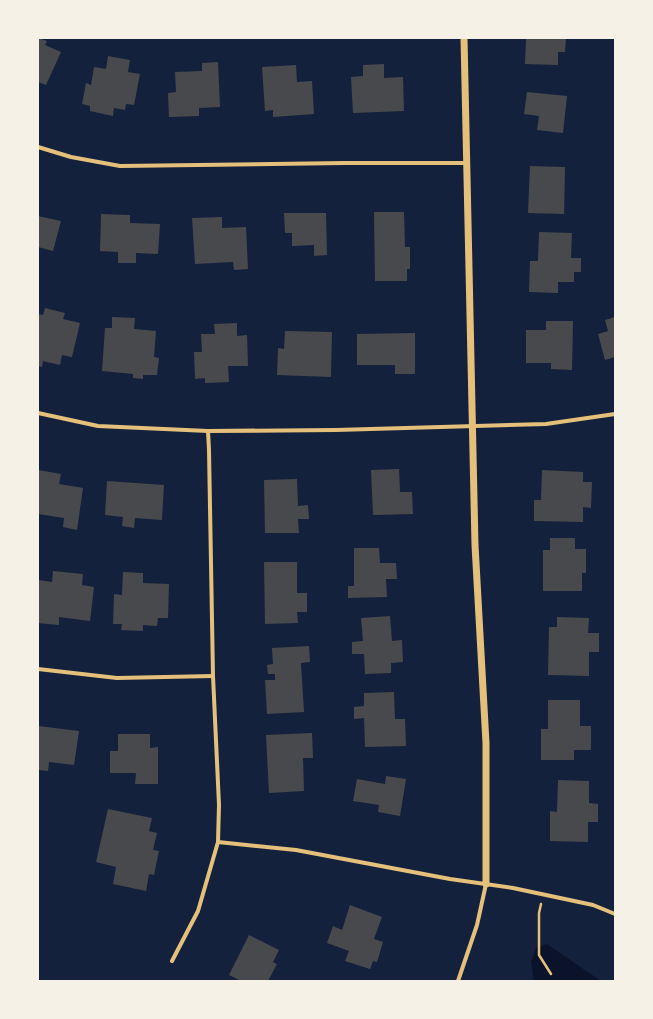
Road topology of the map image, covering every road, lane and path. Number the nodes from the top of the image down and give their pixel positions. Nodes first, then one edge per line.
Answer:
1 (464, 38) edge
2 (38, 147) edge
3 (466, 163) junction
4 (38, 413) edge
5 (615, 414) edge
6 (472, 426) junction
7 (208, 430) junction
8 (38, 669) edge
9 (213, 676) junction
10 (218, 842) junction
11 (486, 884) junction
12 (544, 894) junction
13 (615, 914) edge
14 (172, 961) dead end
15 (551, 974) dead end
16 (458, 981) edge

1 - 3 street
2 - 3 street
3 - 6 street
4 - 7 street
5 - 6 street
6 - 7 street
6 - 11 street
7 - 9 street
8 - 9 street
9 - 10 street
10 - 11 street
10 - 14 street
11 - 12 street
11 - 16 street
12 - 13 street
12 - 15 path

